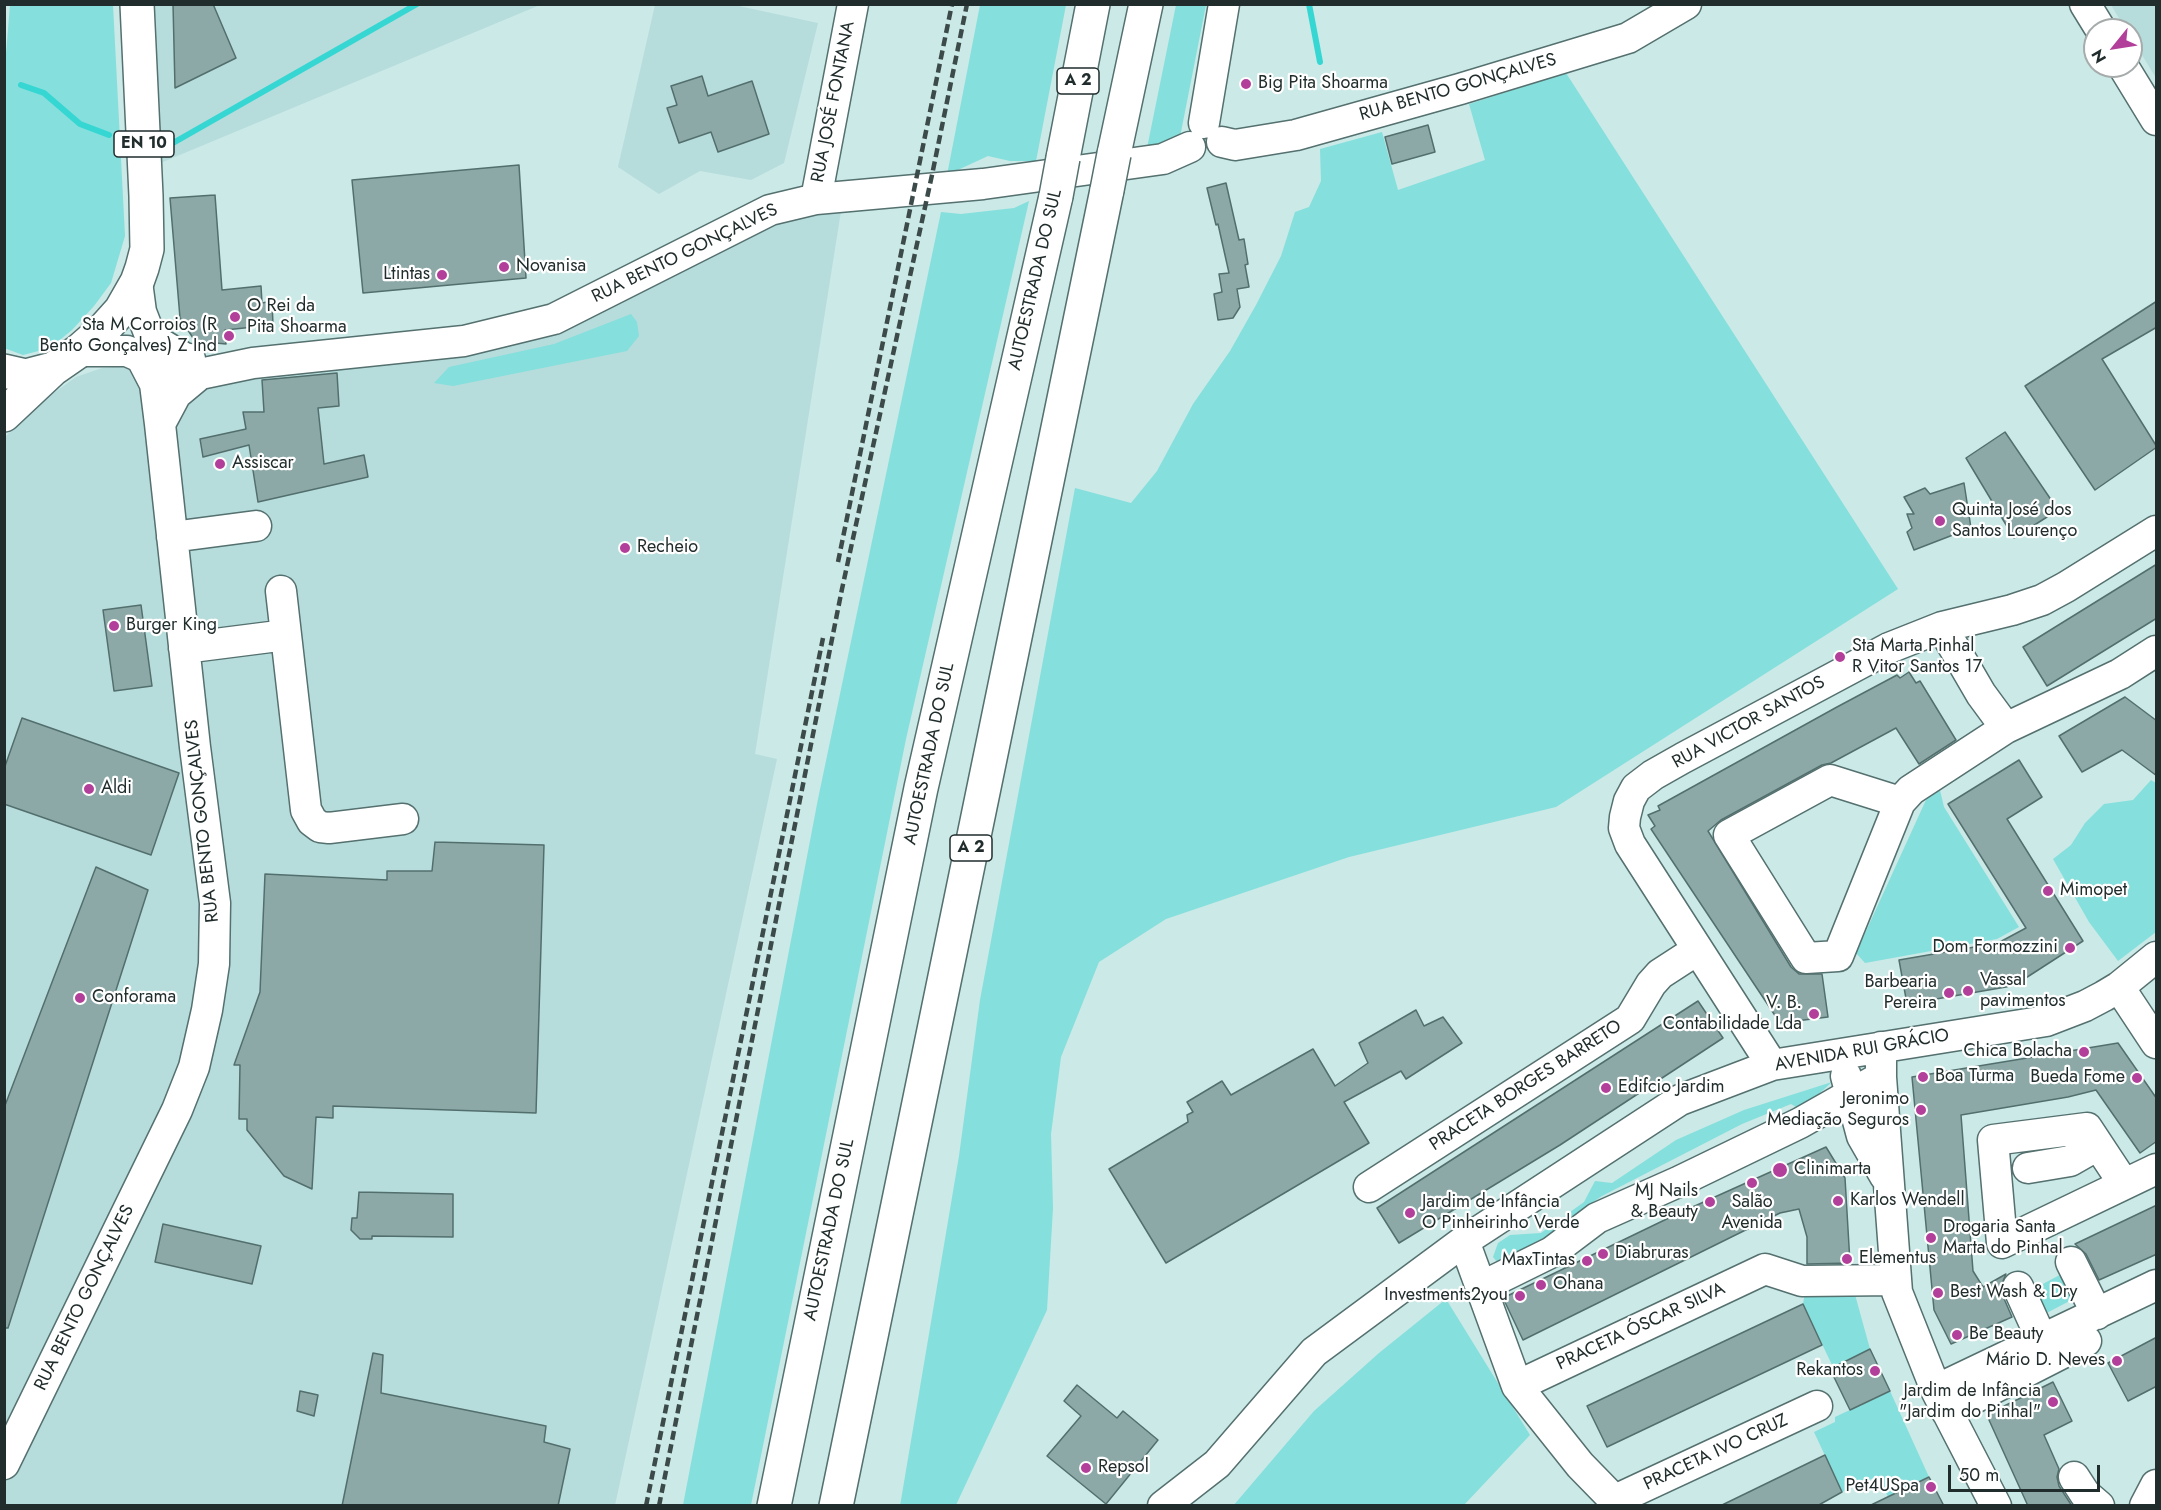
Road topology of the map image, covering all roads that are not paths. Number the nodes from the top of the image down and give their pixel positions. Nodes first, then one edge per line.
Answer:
1 (137, 4) edge
2 (853, 4) edge
3 (1093, 4) edge
4 (1146, 4) edge
5 (1224, 4) edge
6 (1686, 4) edge
7 (2085, 4) edge
8 (2094, 18) edge
9 (2131, 78) edge
10 (2157, 120) edge
11 (1205, 137) junction
12 (816, 199) junction
13 (137, 282) junction
14 (141, 357) junction
15 (66, 360) junction
16 (253, 363) junction
17 (4, 371) edge
18 (200, 374) junction
19 (4, 415) edge
20 (160, 424) junction
21 (256, 526) dead end
22 (2157, 531) edge
23 (172, 537) junction
24 (281, 591) dead end
25 (1942, 627) junction
26 (286, 635) junction
27 (184, 648) junction
28 (2150, 664) edge
29 (2006, 728) junction
30 (1900, 802) junction
31 (403, 819) dead end
32 (1697, 950) junction
33 (2157, 957) edge
34 (2119, 987) junction
35 (2157, 1043) edge
36 (1881, 1047) junction
37 (1838, 1054) junction
38 (1772, 1065) junction
39 (1881, 1077) junction
40 (1843, 1099) junction
41 (2098, 1144) junction
42 (2028, 1168) dead end
43 (2157, 1169) edge
44 (1889, 1184) junction
45 (2124, 1184) junction
46 (1369, 1187) dead end
47 (1464, 1241) junction
48 (2071, 1262) dead end
49 (1896, 1280) junction
50 (2157, 1286) edge
51 (1481, 1287) junction
52 (2018, 1287) dead end
53 (2157, 1304) edge
54 (2097, 1314) junction
55 (2042, 1340) junction
56 (1517, 1386) junction
57 (1942, 1401) junction
58 (1817, 1406) dead end
59 (4, 1464) edge
60 (1217, 1464) junction
61 (2074, 1477) dead end
62 (2157, 1485) edge
63 (1618, 1503) edge
64 (774, 1506) edge
65 (836, 1506) edge
66 (1163, 1506) edge
67 (1202, 1506) edge
68 (1996, 1506) edge
69 (2099, 1506) edge
70 (2145, 1506) edge

1 - 13 main road, EN 10
2 - 12 street, RUA JOSÉ FONTANA
3 - 64 main road, AUTOESTRADA DO SUL / A 2, bridge
4 - 65 main road, A 2, bridge
5 - 11 street
6 - 11 street, RUA BENTO GONÇALVES
7 - 8 street
9 - 10 street
11 - 12 street, RUA BENTO GONÇALVES
12 - 16 street, RUA BENTO GONÇALVES
13 - 15 main road, EN 10
13 - 16 street
14 - 15 street
14 - 18 street
14 - 20 street, RUA BENTO GONÇALVES
15 - 17 main road, EN 10
15 - 19 main road, EN 10
16 - 18 street
18 - 20 street
20 - 23 street, RUA BENTO GONÇALVES
21 - 23 street
22 - 25 street, RUA VICTOR SANTOS
23 - 27 street, RUA BENTO GONÇALVES
24 - 26 street
25 - 29 street
25 - 32 street, RUA VICTOR SANTOS
26 - 27 street
26 - 31 street
27 - 59 street, RUA BENTO GONÇALVES
28 - 29 street
29 - 30 street
30 - 30 street
32 - 38 street, RUA VICTOR SANTOS
32 - 46 street, PRACETA BORGES BARRETO
33 - 34 street, AVENIDA RUI GRÁCIO
34 - 35 street
34 - 36 street, AVENIDA RUI GRÁCIO
36 - 37 street, AVENIDA RUI GRÁCIO
36 - 39 street
37 - 38 street, AVENIDA RUI GRÁCIO
37 - 40 street
38 - 47 street, AVENIDA RUI GRÁCIO
39 - 40 street
39 - 44 street
40 - 44 street
40 - 51 street
41 - 42 street
41 - 45 street
41 - 45 street
43 - 45 street
44 - 49 street
47 - 51 street
47 - 60 street, AVENIDA RUI GRÁCIO
48 - 54 street
49 - 56 street, PRACETA ÓSCAR SILVA
49 - 57 street
50 - 54 street
51 - 56 street
52 - 55 street
53 - 57 street
54 - 55 street
55 - 57 street
56 - 63 street
57 - 68 street
58 - 63 street, PRACETA IVO CRUZ
60 - 66 street, AVENIDA RUI GRÁCIO
60 - 67 street, AVENIDA RUI GRÁCIO
61 - 69 street
62 - 70 street

